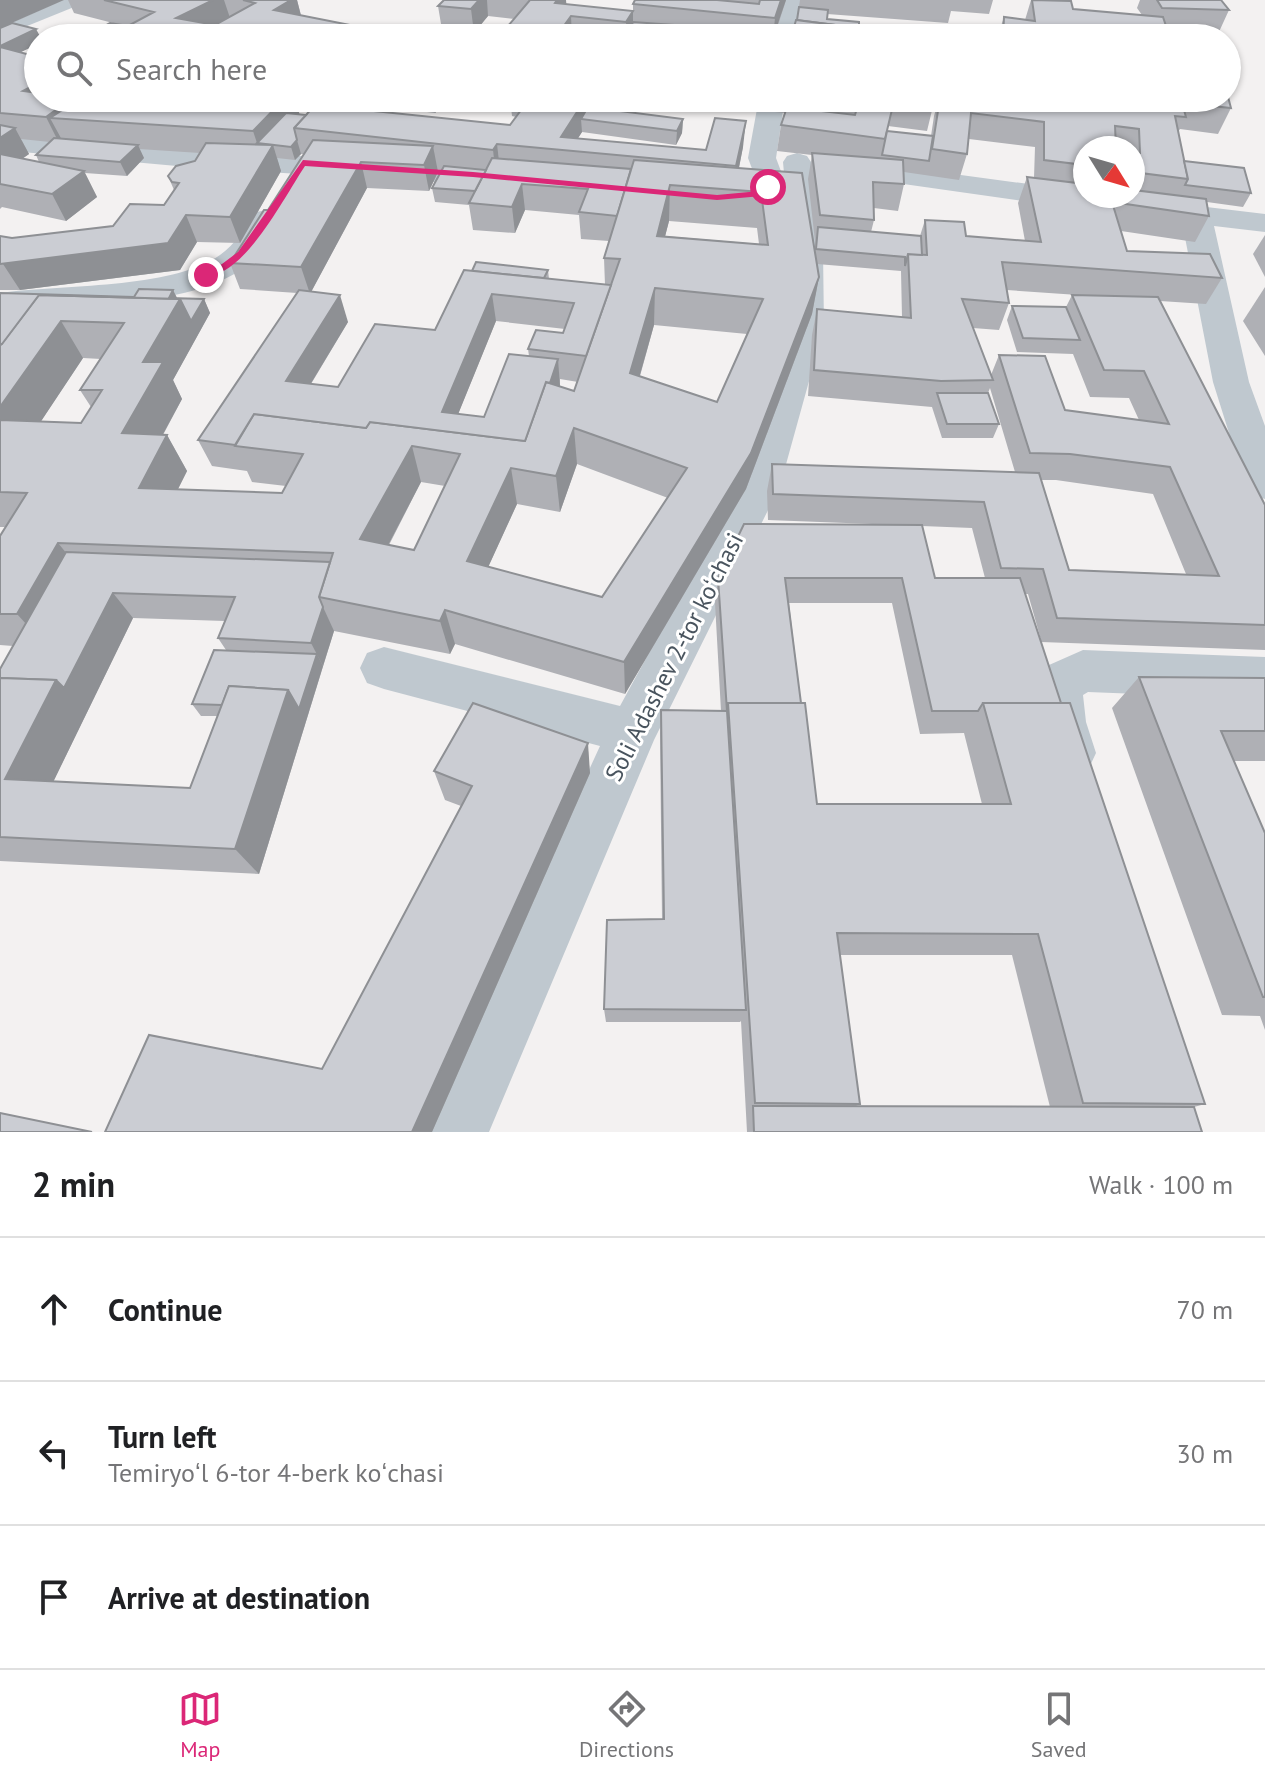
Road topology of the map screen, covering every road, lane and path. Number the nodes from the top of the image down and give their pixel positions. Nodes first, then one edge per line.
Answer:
1 (71, 0) edge
2 (791, 0) edge
3 (786, 24) edge
4 (0, 30) edge
5 (774, 112) edge
6 (0, 142) edge
7 (780, 160) junction
8 (303, 163) junction
9 (534, 180) edge
10 (702, 196) edge
11 (1196, 216) junction
12 (1265, 223) edge
13 (0, 303) edge
14 (1265, 484) edge
15 (384, 668) dead end
16 (1265, 678) edge
17 (632, 732) junction
18 (1082, 796) edge
19 (456, 1132) edge

1 - 4 street
2 - 3 street
5 - 7 street
6 - 8 street
7 - 10 street
7 - 11 street
7 - 17 street, Soli Adashev 2-tor koʻchasi
8 - 9 street
8 - 13 street
11 - 12 street
11 - 14 street
15 - 17 street
16 - 18 street
17 - 19 street, Soli Adashev 2-tor koʻchasi

